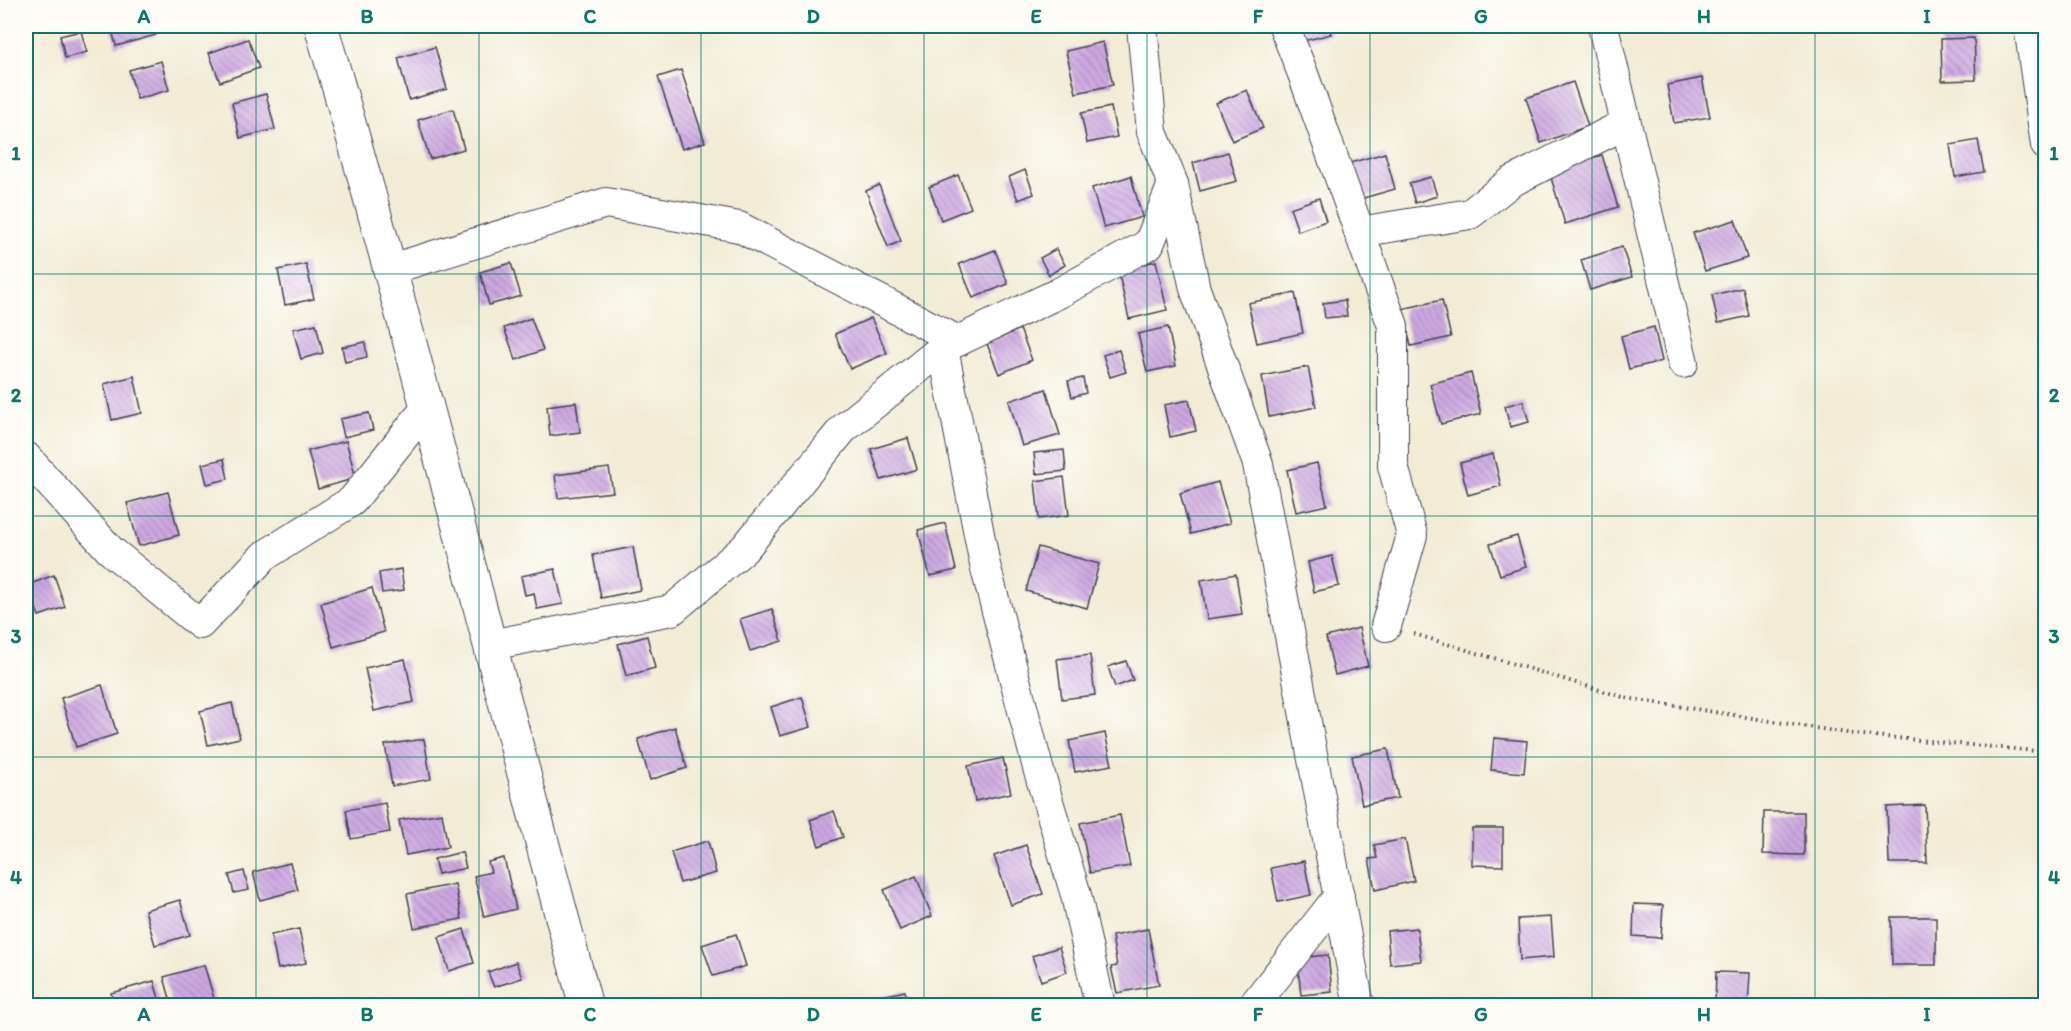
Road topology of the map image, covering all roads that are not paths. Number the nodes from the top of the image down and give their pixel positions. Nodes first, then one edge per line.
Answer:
1 (321, 26) edge
2 (1142, 26) edge
3 (1284, 26) edge
4 (1603, 26) edge
5 (2029, 26) edge
6 (1625, 124) junction
7 (2046, 145) edge
8 (1173, 184) junction
9 (1359, 232) junction
10 (391, 269) junction
11 (950, 344) junction
12 (1683, 363) dead end
13 (428, 406) junction
14 (26, 457) edge
15 (1386, 626) road end
16 (490, 645) junction
17 (1339, 896) junction
18 (586, 1005) edge
19 (1100, 1005) edge
20 (1253, 1005) edge
21 (1359, 1005) edge

1 - 10 street
2 - 8 street
3 - 9 street
4 - 6 street
5 - 7 street
6 - 9 street
6 - 12 street
8 - 11 street
8 - 17 street
9 - 15 street
10 - 11 street
10 - 13 street
11 - 16 street
11 - 19 street
13 - 14 street
13 - 16 street
16 - 18 street
17 - 20 street
17 - 21 street

